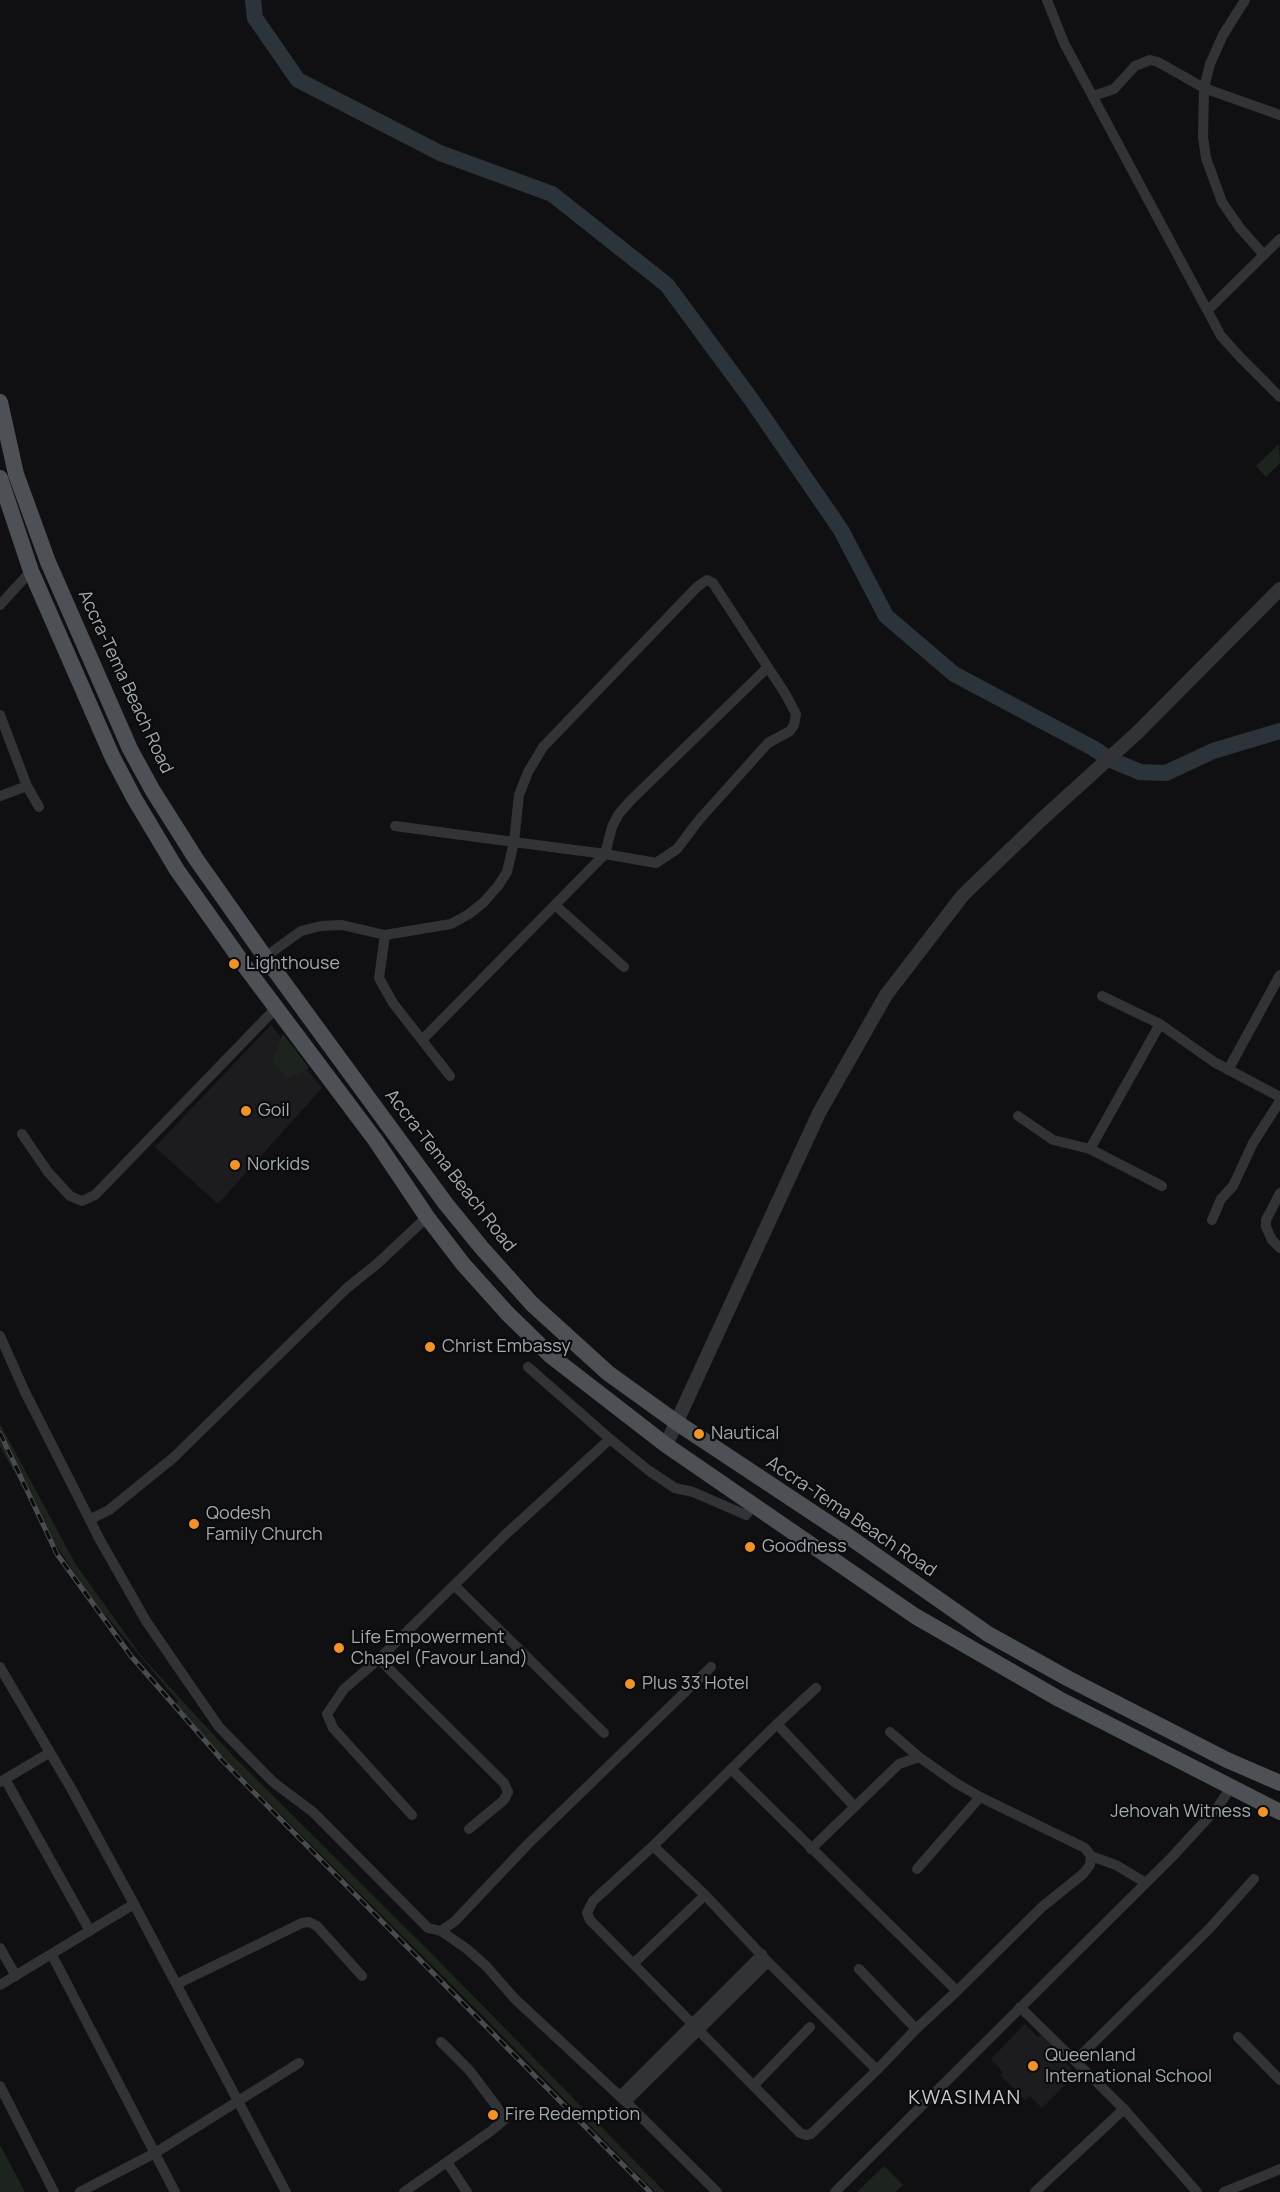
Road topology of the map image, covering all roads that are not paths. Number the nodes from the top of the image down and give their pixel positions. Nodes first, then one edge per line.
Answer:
1 (1047, 0) edge
2 (1245, 0) edge
3 (1204, 88) junction
4 (1093, 96) junction
5 (1280, 115) edge
6 (1280, 239) edge
7 (1264, 255) junction
8 (1208, 310) junction
9 (1280, 397) edge
10 (0, 402) edge
11 (0, 478) edge
12 (31, 571) junction
13 (1280, 589) edge
14 (0, 605) edge
15 (767, 668) junction
16 (0, 715) edge
17 (27, 786) junction
18 (0, 796) edge
19 (39, 807) dead end
20 (395, 825) dead end
21 (514, 842) junction
22 (605, 854) junction
23 (555, 905) junction
24 (385, 935) junction
25 (265, 957) junction
26 (624, 967) dead end
27 (1280, 975) edge
28 (1102, 996) dead end
29 (276, 1008) junction
30 (1160, 1024) junction
31 (423, 1039) junction
32 (1228, 1070) junction
33 (450, 1076) dead end
34 (1280, 1099) edge
35 (1018, 1116) dead end
36 (22, 1134) dead end
37 (1090, 1149) junction
38 (1162, 1186) dead end
39 (1280, 1193) edge
40 (446, 1204) junction
41 (427, 1217) junction
42 (1212, 1220) dead end
43 (1280, 1248) edge
44 (0, 1336) edge
45 (528, 1367) dead end
46 (676, 1422) junction
47 (610, 1439) junction
48 (666, 1445) junction
49 (753, 1505) junction
50 (91, 1519) junction
51 (454, 1585) junction
52 (379, 1659) junction
53 (0, 1667) edge
54 (711, 1667) dead end
55 (816, 1688) dead end
56 (777, 1724) junction
57 (604, 1732) dead end
58 (890, 1732) dead end
59 (49, 1753) junction
60 (919, 1756) junction
61 (732, 1769) junction
62 (2, 1780) edge
63 (1280, 1783) edge
64 (1232, 1786) junction
65 (980, 1797) junction
66 (854, 1806) junction
67 (1280, 1812) edge
68 (412, 1815) dead end
69 (469, 1829) dead end
70 (653, 1846) junction
71 (811, 1849) junction
72 (1091, 1856) junction
73 (917, 1869) dead end
74 (1254, 1879) dead end
75 (1146, 1883) junction
76 (705, 1895) junction
77 (134, 1904) junction
78 (90, 1931) junction
79 (441, 1931) junction
80 (0, 1948) edge
81 (52, 1955) junction
82 (765, 1958) junction
83 (634, 1963) junction
84 (859, 1970) dead end
85 (16, 1976) junction
86 (362, 1976) dead end
87 (177, 1984) junction
88 (0, 1985) edge
89 (957, 1991) junction
90 (1020, 2007) junction
91 (695, 2026) junction
92 (810, 2027) dead end
93 (916, 2029) junction
94 (1238, 2037) dead end
95 (441, 2042) dead end
96 (1075, 2061) junction
97 (300, 2063) dead end
98 (877, 2070) junction
99 (1280, 2080) edge
100 (754, 2085) junction
101 (0, 2086) edge
102 (623, 2099) junction
103 (237, 2100) junction
104 (1124, 2109) junction
105 (155, 2153) junction
106 (447, 2162) junction
107 (1280, 2169) edge
108 (54, 2192) edge
109 (80, 2192) edge
110 (174, 2192) edge
111 (286, 2192) edge
112 (404, 2192) edge
113 (467, 2192) edge
114 (717, 2192) edge
115 (835, 2192) edge
116 (1035, 2192) edge
117 (1197, 2192) edge
118 (1224, 2192) edge

1 - 4 street
2 - 3 street
3 - 4 street
3 - 5 street
3 - 7 street
4 - 8 street
6 - 7 street
7 - 8 street
8 - 9 street
10 - 25 main road, Accra-Tema Beach Road
11 - 12 main road
12 - 14 street
12 - 29 main road
13 - 46 street
15 - 21 street
15 - 22 street
15 - 22 street
16 - 17 street
17 - 18 street
17 - 19 street
20 - 21 street
21 - 22 street
21 - 24 street
22 - 23 street
23 - 26 street
23 - 31 street
24 - 25 street
24 - 31 street
25 - 40 main road, Accra-Tema Beach Road
27 - 32 street
28 - 30 street
29 - 36 street
29 - 41 main road
30 - 32 street
30 - 37 street
31 - 33 street
32 - 34 street
34 - 42 street
35 - 37 street
37 - 38 street
39 - 43 street
40 - 41 main road
40 - 46 main road, Accra-Tema Beach Road
41 - 48 main road
41 - 50 street
44 - 50 street
45 - 47 street
46 - 48 street
46 - 63 main road, Accra-Tema Beach Road
47 - 49 street
47 - 51 street
48 - 49 main road
49 - 64 main road
50 - 79 street
51 - 52 street
51 - 57 street
52 - 68 street
52 - 69 street
53 - 59 street
54 - 79 street
55 - 56 street
56 - 61 street
56 - 66 street
58 - 60 street
59 - 62 street
59 - 77 street
60 - 65 street
60 - 66 street
61 - 70 street
61 - 71 street
62 - 78 street
64 - 67 main road
64 - 75 street
65 - 72 street
65 - 73 street
66 - 71 street
70 - 76 street
70 - 83 street
71 - 89 street
72 - 75 street
72 - 89 street
74 - 96 street
75 - 90 street
76 - 82 street
76 - 83 street
77 - 78 street
77 - 87 street
78 - 81 street
79 - 102 street
80 - 85 street
81 - 85 street
81 - 105 street
82 - 91 street
82 - 98 street
83 - 91 street
84 - 93 street
85 - 88 street
86 - 87 street
87 - 103 street
89 - 93 street
90 - 96 street
90 - 115 street
91 - 100 street
91 - 102 street
92 - 100 street
93 - 98 street
94 - 99 street
95 - 106 street
96 - 104 street
97 - 103 street
98 - 100 street
101 - 108 street
102 - 114 street
103 - 105 street
103 - 111 street
104 - 116 street
104 - 117 street
105 - 109 street
105 - 110 street
106 - 112 street
106 - 113 street
107 - 118 street

